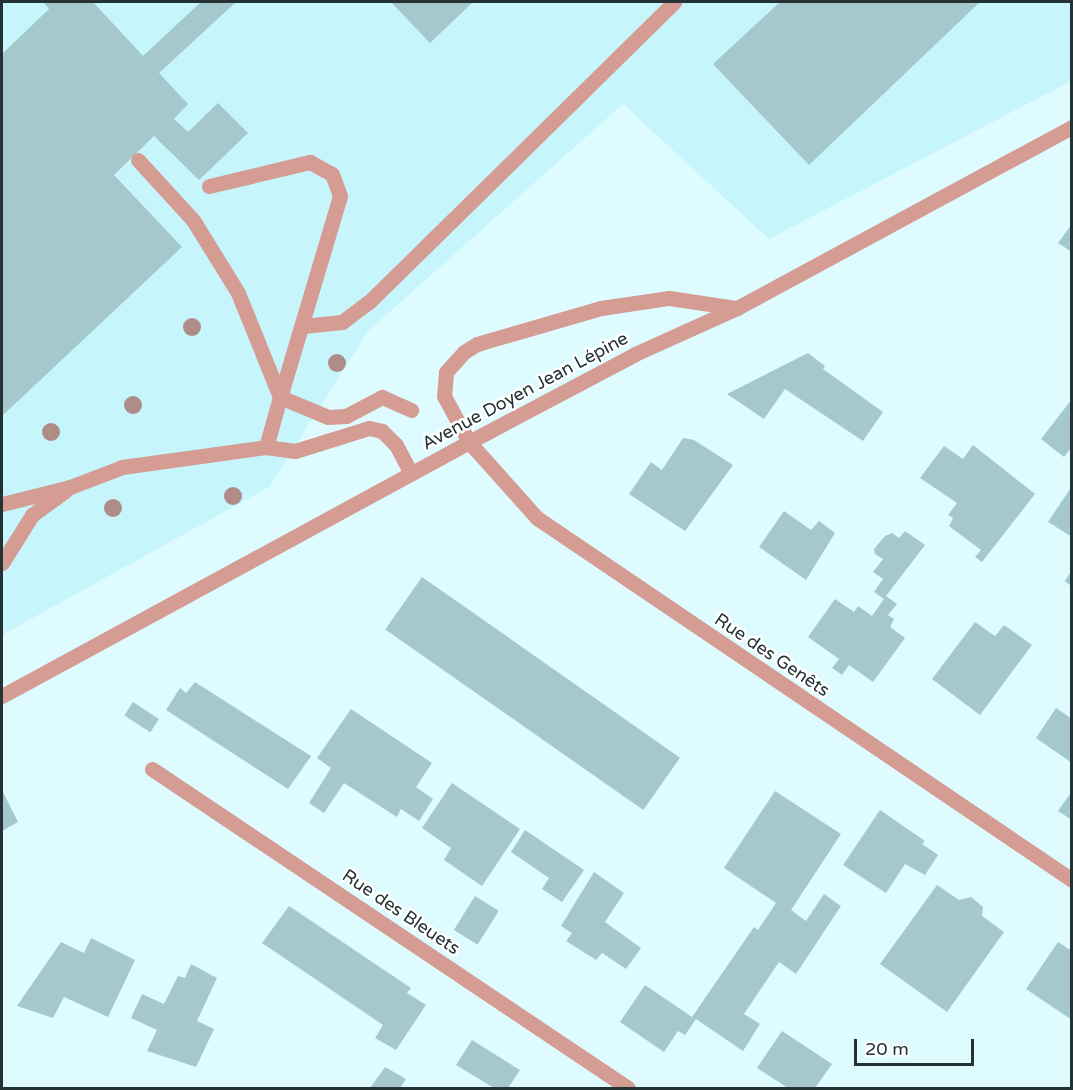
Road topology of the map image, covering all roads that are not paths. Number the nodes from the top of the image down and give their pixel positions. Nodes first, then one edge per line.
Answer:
1 (674, 2) edge
2 (1071, 127) edge
3 (138, 160) dead end
4 (209, 186) dead end
5 (737, 308) junction
6 (303, 326) junction
7 (280, 397) junction
8 (411, 410) dead end
9 (469, 442) junction
10 (266, 447) junction
11 (411, 473) junction
12 (70, 487) junction
13 (2, 504) edge
14 (2, 563) edge
15 (2, 696) edge
16 (152, 768) dead end
17 (1071, 880) edge
18 (628, 1089) edge

1 - 6 street
2 - 5 street, Avenue Doyen Jean Lépine
3 - 7 street
4 - 6 street
5 - 9 street, Avenue Doyen Jean Lépine
5 - 9 street, Rue des Genêts
6 - 7 street
7 - 8 street
7 - 10 street
9 - 11 street, Avenue Doyen Jean Lépine
9 - 17 street, Rue des Genêts
10 - 11 street
10 - 12 street
11 - 15 street, Avenue Doyen Jean Lépine
12 - 13 street
12 - 14 street
16 - 18 street, Rue des Bleuets

